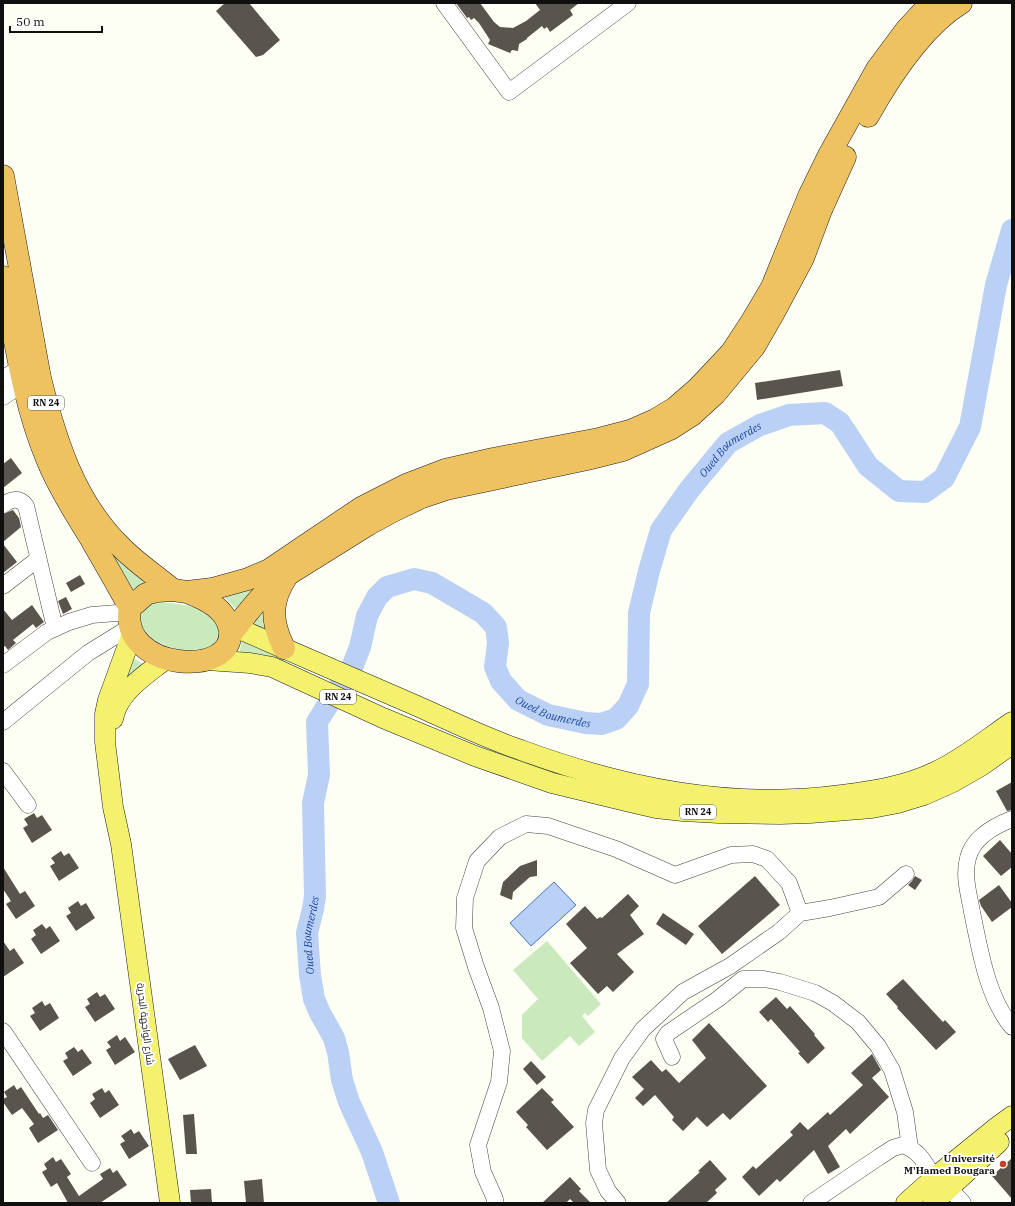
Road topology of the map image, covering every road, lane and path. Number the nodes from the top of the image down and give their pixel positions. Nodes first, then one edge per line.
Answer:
1 (444, 3) edge
2 (628, 3) edge
3 (931, 3) edge
4 (961, 3) edge
5 (3, 176) edge
6 (3, 277) edge
7 (16, 376) edge
8 (3, 397) edge
9 (3, 505) edge
10 (38, 559) junction
11 (290, 572) junction
12 (3, 586) edge
13 (180, 591) junction
14 (130, 620) junction
15 (55, 628) junction
16 (232, 628) junction
17 (284, 648) junction
18 (167, 658) junction
19 (206, 660) junction
20 (3, 665) edge
21 (3, 722) edge
22 (1012, 722) edge
23 (1012, 744) edge
24 (3, 771) edge
25 (28, 806) dead end
26 (1012, 818) edge
27 (121, 844) junction
28 (906, 874) dead end
29 (800, 914) junction
30 (1012, 1027) edge
31 (3, 1031) edge
32 (672, 1057) dead end
33 (1012, 1116) edge
34 (1012, 1130) edge
35 (910, 1148) junction
36 (92, 1163) dead end
37 (941, 1183) junction
38 (170, 1203) edge
39 (495, 1203) edge
40 (618, 1203) edge
41 (811, 1203) edge
42 (906, 1203) edge
43 (932, 1203) edge
44 (963, 1203) edge

1 - 2 street
3 - 13 highway
4 - 11 highway
5 - 13 highway, RN 24
6 - 7 highway, RN 24
7 - 8 street
7 - 14 highway, RN 24
9 - 10 street
10 - 12 street
10 - 15 street
11 - 16 highway
11 - 17 highway
13 - 14 highway
13 - 16 highway
14 - 15 street
14 - 18 highway
14 - 21 street
14 - 27 main road, شارع الواجهة البحرية
15 - 20 street
16 - 17 main road, RN 24
16 - 19 highway
17 - 22 main road, RN 24
18 - 19 highway
18 - 27 main road, شارع الواجهة البحرية
19 - 23 main road, RN 24
24 - 25 street
26 - 30 street
27 - 38 main road, شارع الواجهة البحرية
28 - 29 street
29 - 39 street
29 - 40 street
31 - 36 street
32 - 35 street
33 - 37 main road
34 - 37 main road
35 - 37 street
35 - 41 street
37 - 42 main road
37 - 43 main road
37 - 44 street

